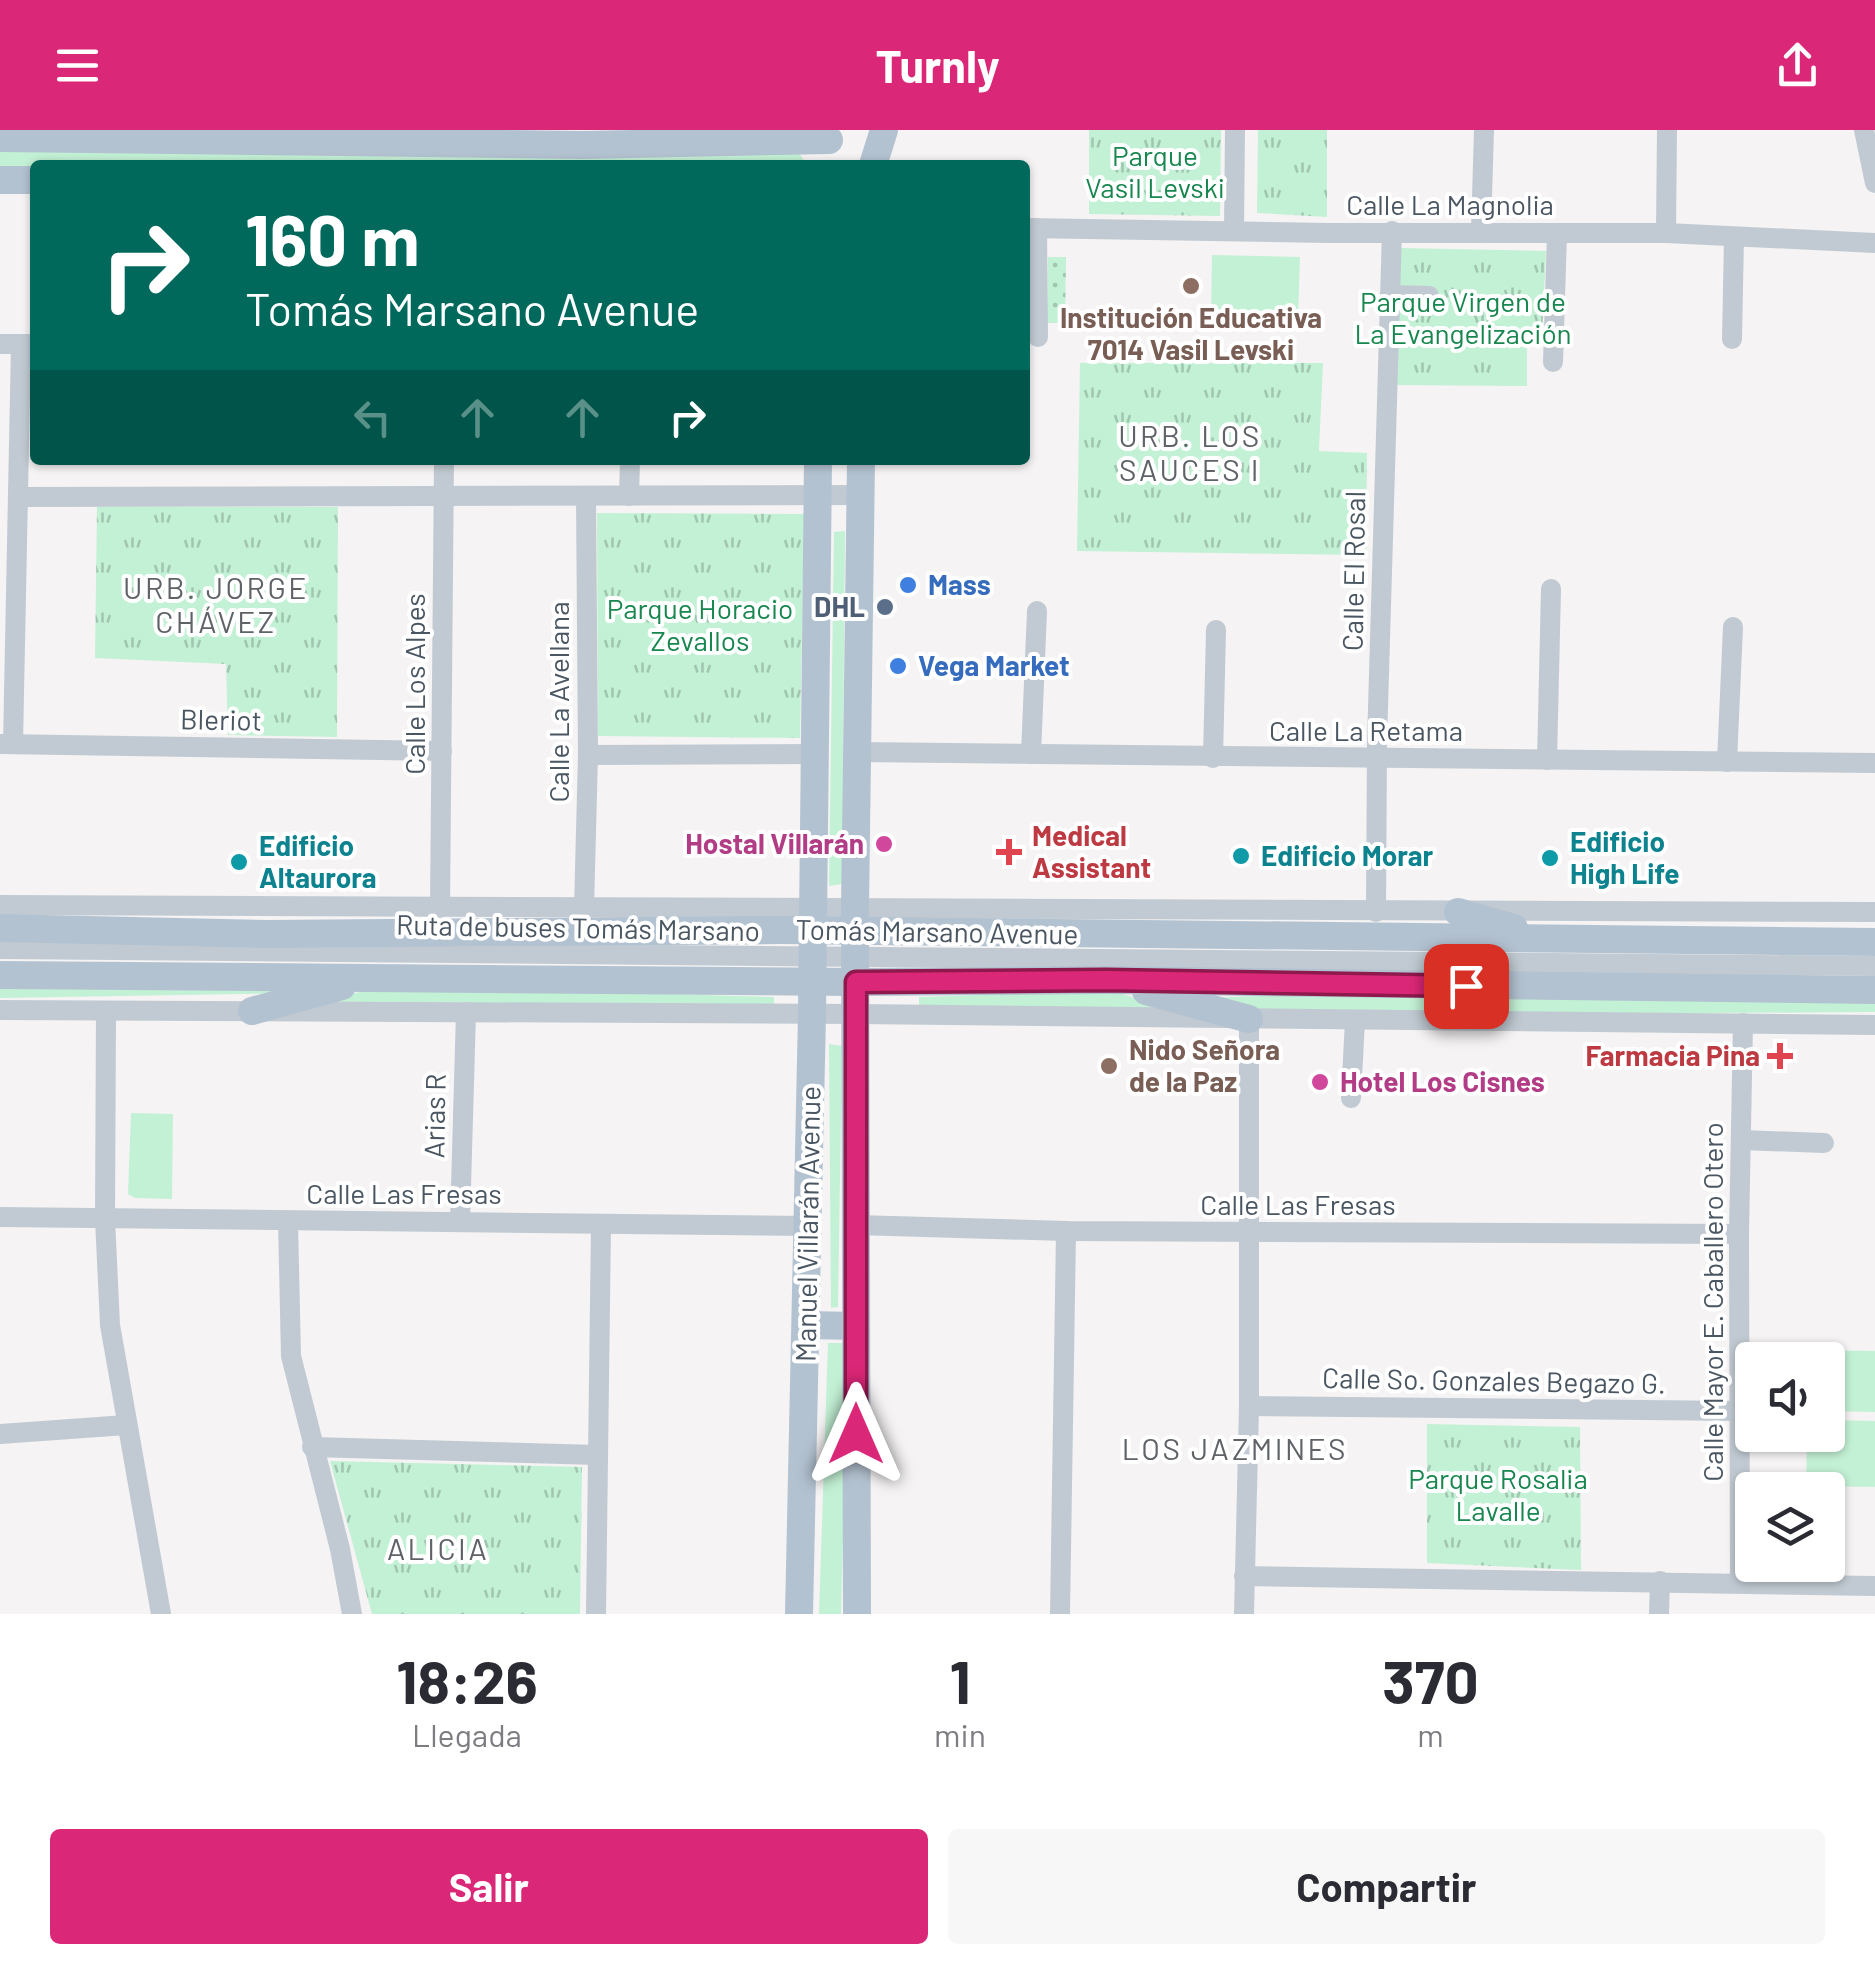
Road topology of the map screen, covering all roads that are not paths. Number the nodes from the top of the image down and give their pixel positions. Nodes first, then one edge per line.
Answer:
1 (884, 130) edge
2 (1235, 130) edge
3 (1484, 130) edge
4 (1667, 130) edge
5 (1864, 130) edge
6 (0, 138) edge
7 (829, 145) edge
8 (800, 153) edge
9 (445, 154) edge
10 (875, 160) edge
11 (0, 180) edge
12 (30, 180) edge
13 (1875, 182) edge
14 (1031, 228) edge
15 (1234, 231) junction
16 (1392, 231) junction
17 (1481, 231) junction
18 (1557, 232) junction
19 (1666, 233) junction
20 (1734, 237) junction
21 (1875, 242) edge
22 (1390, 295) junction
23 (1429, 296) dead end
24 (1038, 336) dead end
25 (1732, 339) dead end
26 (19, 344) edge
27 (1553, 362) dead end
28 (444, 465) edge
29 (630, 465) edge
30 (818, 465) edge
31 (861, 465) edge
32 (818, 495) junction
33 (861, 495) junction
34 (443, 496) junction
35 (586, 496) junction
36 (629, 496) junction
37 (19, 498) junction
38 (1551, 589) dead end
39 (1037, 611) dead end
40 (1734, 627) dead end
41 (1216, 630) dead end
42 (6, 744) edge
43 (442, 751) junction
44 (857, 752) junction
45 (815, 754) junction
46 (1031, 754) junction
47 (588, 755) junction
48 (1214, 758) junction
49 (1376, 758) junction
50 (1548, 760) junction
51 (1727, 762) junction
52 (1875, 762) edge
53 (0, 905) edge
54 (440, 908) junction
55 (584, 908) junction
56 (1376, 912) junction
57 (1458, 912) junction
58 (1875, 912) edge
59 (1338, 924) junction
60 (0, 928) edge
61 (1549, 938) junction
62 (1875, 942) edge
63 (813, 944) junction
64 (856, 945) junction
65 (0, 950) edge
66 (1875, 966) edge
67 (0, 975) edge
68 (372, 978) junction
69 (1106, 980) junction
70 (1875, 990) edge
71 (0, 1010) edge
72 (106, 1011) junction
73 (252, 1011) junction
74 (466, 1012) junction
75 (812, 1014) junction
76 (857, 1014) junction
77 (1355, 1020) junction
78 (1743, 1023) junction
79 (1248, 1024) junction
80 (1875, 1025) edge
81 (1351, 1098) dead end
82 (1741, 1140) junction
83 (1824, 1143) dead end
84 (0, 1218) edge
85 (104, 1219) junction
86 (288, 1221) junction
87 (460, 1222) junction
88 (601, 1224) junction
89 (856, 1225) junction
90 (807, 1226) junction
91 (1066, 1231) junction
92 (1250, 1233) junction
93 (1739, 1234) junction
94 (806, 1325) junction
95 (856, 1326) junction
96 (1739, 1342) edge
97 (1249, 1406) junction
98 (1735, 1412) edge
99 (126, 1424) junction
100 (0, 1434) edge
101 (312, 1447) junction
102 (598, 1455) junction
103 (1244, 1576) junction
104 (1660, 1581) junction
105 (1735, 1582) edge
106 (1740, 1582) edge
107 (1875, 1586) edge
108 (162, 1614) edge
109 (352, 1614) edge
110 (596, 1614) edge
111 (799, 1614) edge
112 (858, 1614) edge
113 (1060, 1614) edge
114 (1244, 1614) edge
115 (1660, 1614) edge

1 - 10 main road
2 - 15 street
3 - 17 street
4 - 19 street
5 - 13 street
6 - 9 main road
7 - 8 main road
8 - 9 main road
11 - 12 main road
14 - 15 street, Calle La Magnolia
14 - 24 street
15 - 16 street, Calle La Magnolia
16 - 17 street, Calle La Magnolia
16 - 22 street, Calle El Rosal
17 - 18 street, Calle La Magnolia
18 - 19 street, Calle La Magnolia
18 - 27 street
19 - 20 street, Calle La Magnolia
20 - 21 street, Calle La Magnolia
20 - 25 street
22 - 23 street
22 - 49 street, Calle El Rosal
26 - 37 street
28 - 34 street, Calle Los Alpes
29 - 36 street
30 - 32 main road
31 - 33 main road
32 - 33 street
32 - 36 street
32 - 45 main road
33 - 44 main road
34 - 35 street
34 - 37 street
34 - 43 street, Calle Los Alpes
35 - 36 street
35 - 47 street, Calle La Avellana
37 - 42 street
38 - 50 street
39 - 46 street
40 - 51 street
41 - 48 street
42 - 43 street, Bleriot
43 - 54 street, Calle Los Alpes
44 - 46 street, Calle La Retama
44 - 64 main road
45 - 47 street
45 - 63 main road
46 - 48 street, Calle La Retama
47 - 55 street, Calle La Avellana
48 - 49 street, Calle La Retama
49 - 50 street, Calle La Retama
49 - 56 street, Calle El Rosal
50 - 51 street, Calle La Retama
51 - 52 street, Calle La Retama
53 - 54 street, Tomás Marsano Avenue
54 - 55 street, Tomás Marsano Avenue
55 - 63 street, Tomás Marsano Avenue
56 - 57 street, Tomás Marsano Avenue
56 - 59 street, Tomás Marsano Avenue
57 - 58 street, Tomás Marsano Avenue
57 - 61 main road
59 - 61 main road, Tomás Marsano Avenue
59 - 64 main road, Tomás Marsano Avenue
60 - 63 main road, Tomás Marsano Avenue
61 - 62 main road, Tomás Marsano Avenue
63 - 64 main road, Tomás Marsano Avenue
63 - 64 main road, Tomás Marsano Avenue
63 - 65 street, Ruta de buses Tomás Marsano
63 - 68 main road, Tomás Marsano Avenue
63 - 75 main road, Manuel Villarán Avenue
64 - 66 street
64 - 69 main road, Tomás Marsano Avenue
64 - 76 main road, Manuel Villarán Avenue
67 - 68 main road, Tomás Marsano Avenue
68 - 73 main road
69 - 70 main road, Tomás Marsano Avenue
69 - 79 main road
71 - 72 street
72 - 73 street
72 - 85 street
73 - 74 street
74 - 75 street
74 - 87 street, Arias R
75 - 76 street
75 - 90 main road, Manuel Villarán Avenue
76 - 79 street
76 - 89 main road, Manuel Villarán Avenue
77 - 78 street
77 - 79 street
77 - 81 street
78 - 80 street
78 - 82 street, Calle Mayor E. Caballero Otero
79 - 92 street
82 - 83 street
82 - 93 street, Calle Mayor E. Caballero Otero
84 - 85 street, Calle Las Fresas
85 - 86 street, Calle Las Fresas
85 - 99 street
86 - 87 street, Calle Las Fresas
86 - 101 street
87 - 88 street, Calle Las Fresas
88 - 90 street, Calle Las Fresas
88 - 102 street
89 - 91 street, Calle Las Fresas
89 - 95 main road, Manuel Villarán Avenue
90 - 94 main road, Manuel Villarán Avenue
91 - 92 street, Calle Las Fresas
91 - 113 street
92 - 93 street, Calle Las Fresas
92 - 97 street
93 - 96 street, Calle Mayor E. Caballero Otero
94 - 95 main road
94 - 111 main road, Manuel Villarán Avenue
95 - 112 main road, Manuel Villarán Avenue
97 - 98 street, Calle So. Gonzales Begazo G.
97 - 103 street
99 - 100 street
99 - 108 street
101 - 102 street
101 - 109 street
102 - 110 street
103 - 104 street
103 - 114 street
104 - 105 street
104 - 115 street
106 - 107 street

